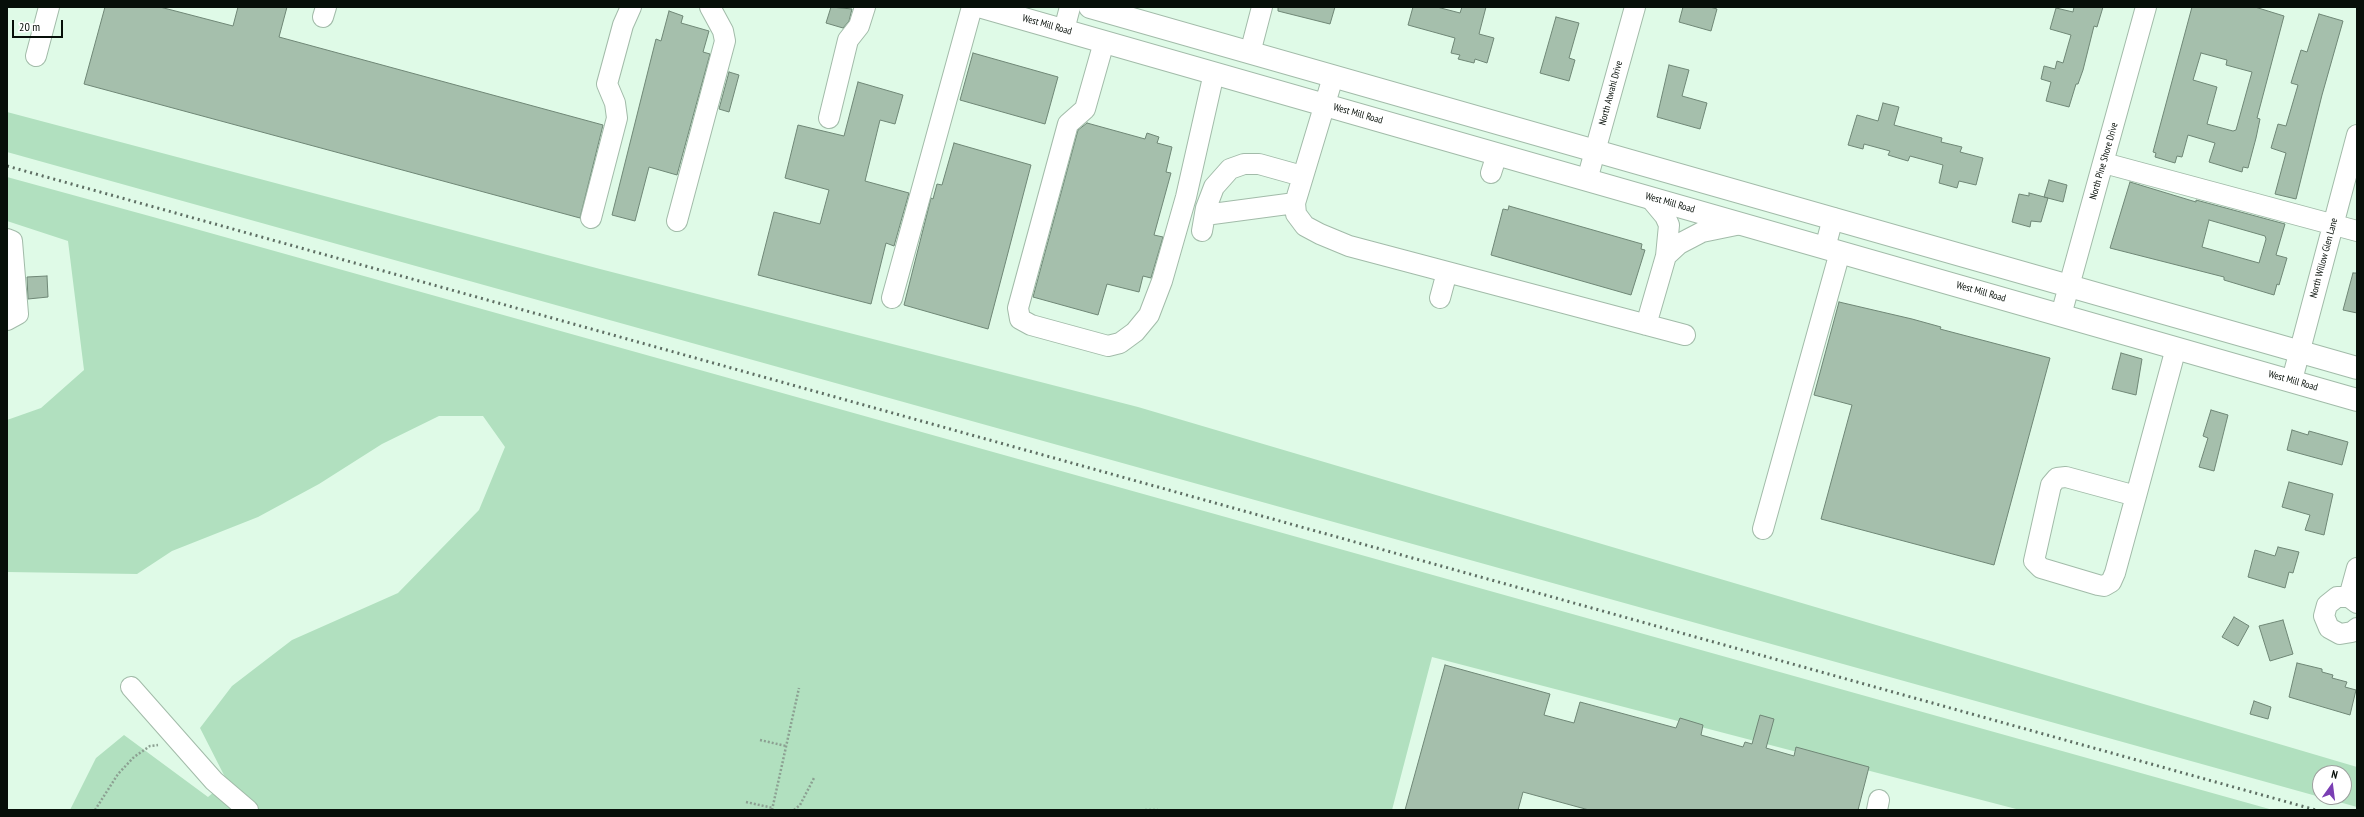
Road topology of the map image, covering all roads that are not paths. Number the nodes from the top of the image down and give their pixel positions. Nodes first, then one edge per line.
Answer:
1 (49, 7) edge
2 (632, 7) edge
3 (710, 7) edge
4 (865, 7) edge
5 (972, 7) edge
6 (982, 7) edge
7 (1070, 7) edge
8 (1090, 7) edge
9 (1262, 7) edge
10 (1635, 7) edge
11 (2146, 7) edge
12 (1064, 30) junction
13 (1104, 42) junction
14 (1250, 53) junction
15 (36, 56) dead end
16 (1214, 73) junction
17 (1333, 77) junction
18 (1325, 105) junction
19 (830, 118) dead end
20 (2357, 135) edge
21 (1596, 151) junction
22 (2104, 163) junction
23 (1302, 176) junction
24 (1587, 180) junction
25 (1650, 198) junction
26 (1294, 203) junction
27 (591, 218) dead end
28 (1833, 218) junction
29 (677, 221) dead end
30 (1741, 224) junction
31 (2333, 224) junction
32 (2357, 231) edge
33 (7, 239) edge
34 (1833, 250) junction
35 (1666, 256) junction
36 (1447, 272) junction
37 (2069, 286) junction
38 (892, 298) dead end
39 (1440, 298) dead end
40 (2061, 315) junction
41 (7, 320) edge
42 (1646, 325) junction
43 (1685, 336) dead end
44 (2176, 348) junction
45 (2299, 352) junction
46 (2357, 368) edge
47 (2292, 380) junction
48 (2357, 400) edge
49 (2136, 496) junction
50 (1763, 529) dead end
51 (2357, 568) edge
52 (2353, 600) edge
53 (2357, 628) edge
54 (131, 687) dead end
55 (248, 810) edge

1 - 15 street
2 - 27 street
3 - 29 street
4 - 19 street
5 - 38 street
6 - 12 main road, West Mill Road
7 - 12 street
8 - 14 main road
9 - 14 street
10 - 21 street, North Atwahl Drive
11 - 22 street, North Pine Shore Drive
12 - 13 main road, West Mill Road
13 - 16 main road, West Mill Road
13 - 16 street
14 - 17 main road
16 - 18 main road, West Mill Road
17 - 18 street
17 - 21 main road
18 - 23 street
18 - 24 main road, West Mill Road
20 - 31 street, North Willow Glen Lane
21 - 24 street, North Atwahl Drive
21 - 28 main road
22 - 31 street
22 - 37 street, North Pine Shore Drive
23 - 26 street
23 - 26 street
24 - 25 main road, West Mill Road
25 - 30 main road, West Mill Road
25 - 35 street
26 - 36 street
28 - 34 street
28 - 37 main road
30 - 34 main road, West Mill Road
30 - 35 street
31 - 32 street
31 - 45 street, North Willow Glen Lane
33 - 41 street
34 - 40 main road, West Mill Road
34 - 50 street
35 - 42 street
36 - 39 street
36 - 42 street
37 - 40 street, North Pine Shore Drive
37 - 45 main road
40 - 44 main road, West Mill Road
42 - 43 street
44 - 47 main road, West Mill Road
44 - 49 street
45 - 46 main road
45 - 47 street, North Willow Glen Lane
47 - 48 main road, West Mill Road
49 - 49 street
51 - 52 street
52 - 53 street
54 - 55 street

